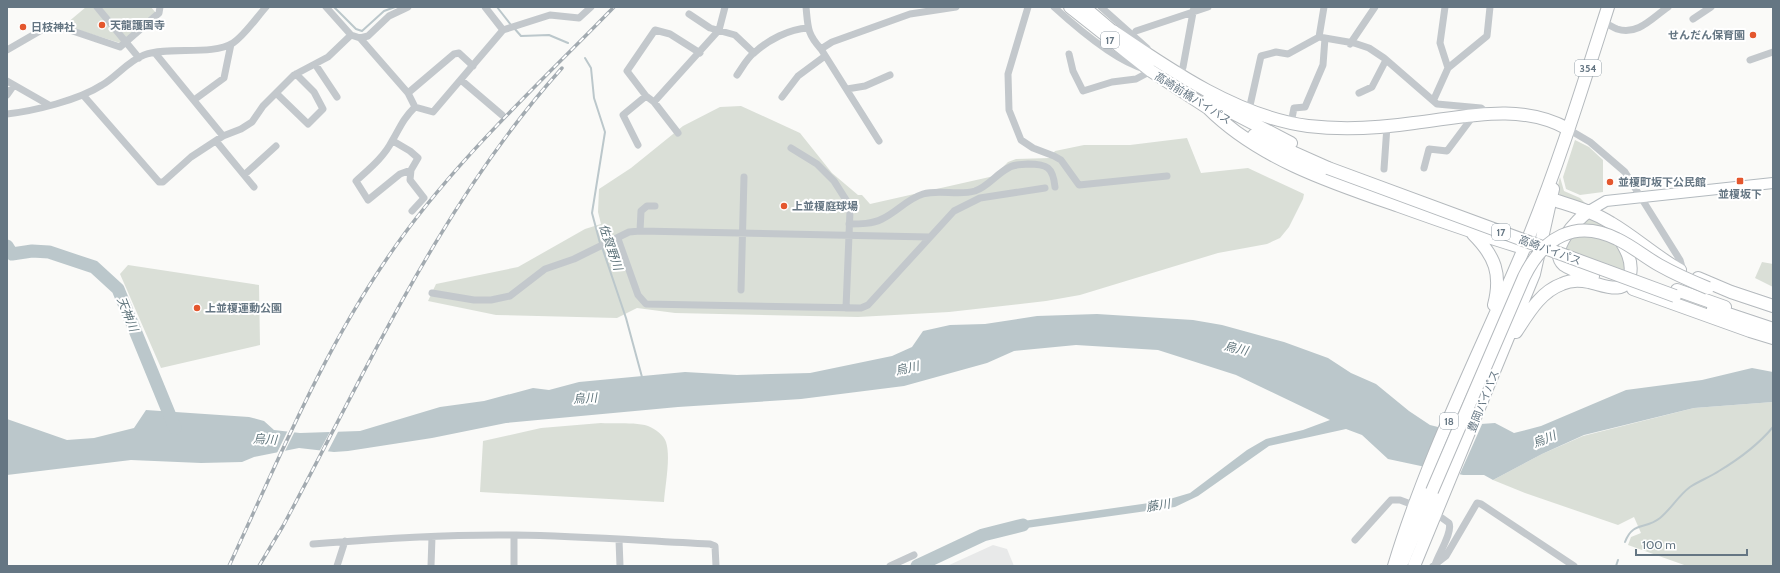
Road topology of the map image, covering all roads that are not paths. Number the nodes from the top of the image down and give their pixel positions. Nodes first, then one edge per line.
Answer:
1 (97, 7) edge
2 (160, 7) edge
3 (266, 7) edge
4 (326, 7) edge
5 (408, 7) edge
6 (485, 7) edge
7 (591, 7) edge
8 (725, 7) edge
9 (806, 7) edge
10 (956, 7) edge
11 (1028, 7) edge
12 (1054, 7) edge
13 (1070, 7) edge
14 (1084, 7) edge
15 (1101, 7) edge
16 (1208, 7) edge
17 (1324, 7) edge
18 (1375, 7) edge
19 (1445, 7) edge
20 (1490, 7) edge
21 (1608, 7) edge
22 (1668, 7) edge
23 (1711, 7) edge
24 (1194, 9) edge
25 (689, 14) dead end
26 (1693, 18) dead end
27 (1603, 22) junction
28 (808, 28) junction
29 (504, 30) junction
30 (719, 30) junction
31 (1136, 31) dead end
32 (1113, 32) junction
33 (351, 36) junction
34 (360, 38) junction
35 (1322, 38) junction
36 (126, 43) junction
37 (231, 44) junction
38 (1350, 44) junction
39 (7, 50) edge
40 (823, 52) junction
41 (1773, 52) edge
42 (155, 53) junction
43 (700, 53) junction
44 (754, 53) junction
45 (1069, 54) dead end
46 (139, 58) junction
47 (1386, 60) junction
48 (1750, 60) dead end
49 (315, 64) junction
50 (473, 66) junction
51 (1448, 68) junction
52 (1151, 71) junction
53 (296, 74) junction
54 (737, 75) dead end
55 (890, 75) dead end
56 (1180, 75) junction
57 (461, 80) junction
58 (7, 81) edge
59 (14, 85) junction
60 (847, 89) junction
61 (408, 92) junction
62 (276, 93) junction
63 (1358, 93) dead end
64 (7, 95) edge
65 (83, 95) junction
66 (646, 96) junction
67 (337, 97) dead end
68 (782, 97) dead end
69 (1434, 99) junction
70 (194, 100) junction
71 (654, 102) junction
72 (49, 105) junction
73 (415, 107) junction
74 (1208, 108) junction
75 (7, 114) edge
76 (1488, 114) junction
77 (502, 115) dead end
78 (1247, 115) junction
79 (1474, 115) junction
80 (1291, 122) junction
81 (1387, 126) junction
82 (1568, 129) junction
83 (678, 133) dead end
84 (223, 136) junction
85 (216, 141) junction
86 (393, 141) junction
87 (878, 141) dead end
88 (638, 144) dead end
89 (276, 146) dead end
90 (791, 148) dead end
91 (1562, 151) junction
92 (1329, 164) junction
93 (1424, 168) dead end
94 (1384, 169) dead end
95 (411, 170) junction
96 (244, 175) junction
97 (1168, 176) dead end
98 (744, 178) dead end
99 (1773, 183) edge
100 (254, 187) dead end
101 (1056, 187) dead end
102 (1045, 188) dead end
103 (1641, 196) junction
104 (1551, 199) junction
105 (655, 206) dead end
106 (412, 211) dead end
107 (1594, 214) junction
108 (849, 224) junction
109 (640, 231) junction
110 (1472, 232) junction
111 (742, 233) junction
112 (1543, 234) junction
113 (849, 235) junction
114 (929, 238) junction
115 (618, 239) junction
116 (1526, 243) junction
117 (1683, 271) junction
118 (1593, 276) junction
119 (1570, 278) junction
120 (741, 290) dead end
121 (432, 293) dead end
122 (1676, 293) junction
123 (1773, 306) edge
124 (846, 308) junction
125 (1773, 312) edge
126 (1773, 321) edge
127 (1773, 329) edge
128 (1773, 338) edge
129 (1477, 353) junction
130 (1496, 370) junction
131 (1432, 491) junction
132 (1408, 503) dead end
133 (1442, 518) dead end
134 (1407, 524) junction
135 (514, 535) junction
136 (432, 537) junction
137 (619, 540) junction
138 (1355, 540) dead end
139 (346, 541) junction
140 (313, 544) dead end
141 (914, 555) dead end
142 (337, 566) edge
143 (431, 566) edge
144 (514, 566) edge
145 (620, 566) edge
146 (716, 566) edge
147 (890, 566) edge
148 (1386, 566) edge
149 (1394, 566) edge
150 (1401, 566) edge
151 (1414, 566) edge
152 (1435, 566) edge
153 (1574, 566) edge

1 - 36 street
2 - 36 street
3 - 37 street
4 - 33 street
5 - 34 street
6 - 29 street
7 - 29 street
8 - 30 street
9 - 28 street
10 - 40 street
11 - 97 street
12 - 52 street
13 - 52 highway, 高崎前橋バイパス / 17
14 - 32 highway, 高崎前橋バイパス / 17
15 - 56 street
16 - 24 street
17 - 35 street
18 - 38 street
19 - 51 street
20 - 51 street
21 - 27 highway, 354
22 - 27 street
23 - 26 street
24 - 31 street
24 - 56 street
25 - 30 street
27 - 82 highway, 354
28 - 40 street
28 - 44 street
29 - 50 street
30 - 43 street
30 - 44 street
32 - 56 highway, 17
32 - 78 highway, 高崎前橋バイパス / 17
33 - 34 street
33 - 49 street
34 - 61 street
35 - 38 street
35 - 78 street
35 - 80 street
36 - 39 street
36 - 46 street
37 - 42 street
37 - 70 street
38 - 47 street
40 - 60 street
40 - 68 street
41 - 48 street
42 - 46 street
42 - 70 street
43 - 66 street
43 - 71 street
44 - 54 street
45 - 52 street
46 - 65 street
47 - 63 street
47 - 69 street
49 - 53 street
49 - 67 street
50 - 57 street
50 - 61 street
51 - 69 street
52 - 74 highway, 高崎前橋バイパス / 17
53 - 62 street
53 - 62 street
55 - 60 street
56 - 78 highway, 17
57 - 73 street
57 - 77 street
58 - 59 street
59 - 64 street
59 - 72 street
60 - 87 street
61 - 73 street
62 - 84 street
65 - 72 street
65 - 85 street
66 - 71 street
66 - 88 street
69 - 76 street
70 - 84 street
71 - 83 street
72 - 75 street
73 - 86 street
74 - 92 highway, 高崎前橋バイパス / 17
74 - 110 highway, 17
76 - 79 highway, 17
76 - 82 highway, 17
78 - 80 highway, 17
78 - 92 highway, 高崎前橋バイパス / 17
79 - 81 highway, 17
79 - 93 street
80 - 81 highway, 17
81 - 94 street
82 - 91 highway, 354
82 - 103 street
84 - 85 street
85 - 96 street
86 - 95 street
86 - 95 street
89 - 96 street
90 - 108 street
91 - 104 highway, 354
91 - 116 highway, 354
92 - 122 highway, 高崎バイパス / 17, bridge
95 - 106 street
96 - 100 street
98 - 111 street
99 - 103 street
101 - 108 street
102 - 114 street
103 - 107 street
103 - 117 street
104 - 107 highway
104 - 112 highway, 354
104 - 116 highway
105 - 109 street
107 - 117 highway
107 - 118 highway
107 - 119 highway
108 - 113 street
109 - 111 street
109 - 115 street
110 - 116 highway, 17
110 - 129 highway
111 - 113 street
111 - 120 street
112 - 116 highway, 17
112 - 130 highway, 豊岡バイパス / 18
113 - 114 street
113 - 124 street
114 - 124 street
115 - 121 street
115 - 124 street
116 - 129 highway, 豊岡バイパス / 18
117 - 123 highway
118 - 119 highway
118 - 128 highway
119 - 130 highway
122 - 126 highway, 高崎バイパス / 17
122 - 127 highway, 高崎バイパス / 17
125 - 131 highway, bridge
129 - 131 highway, 豊岡バイパス / 18
130 - 131 highway, 豊岡バイパス / 18
131 - 134 highway, 豊岡バイパス / 18
131 - 150 highway, 18
131 - 151 highway, 豊岡バイパス / 18
132 - 138 street
133 - 152 street
134 - 148 highway
134 - 149 highway, 豊岡バイパス / 18
135 - 136 street
135 - 137 street
135 - 144 street
136 - 139 street
136 - 143 street
137 - 145 street
137 - 146 street
139 - 140 street
139 - 142 street
141 - 147 street
152 - 153 street

